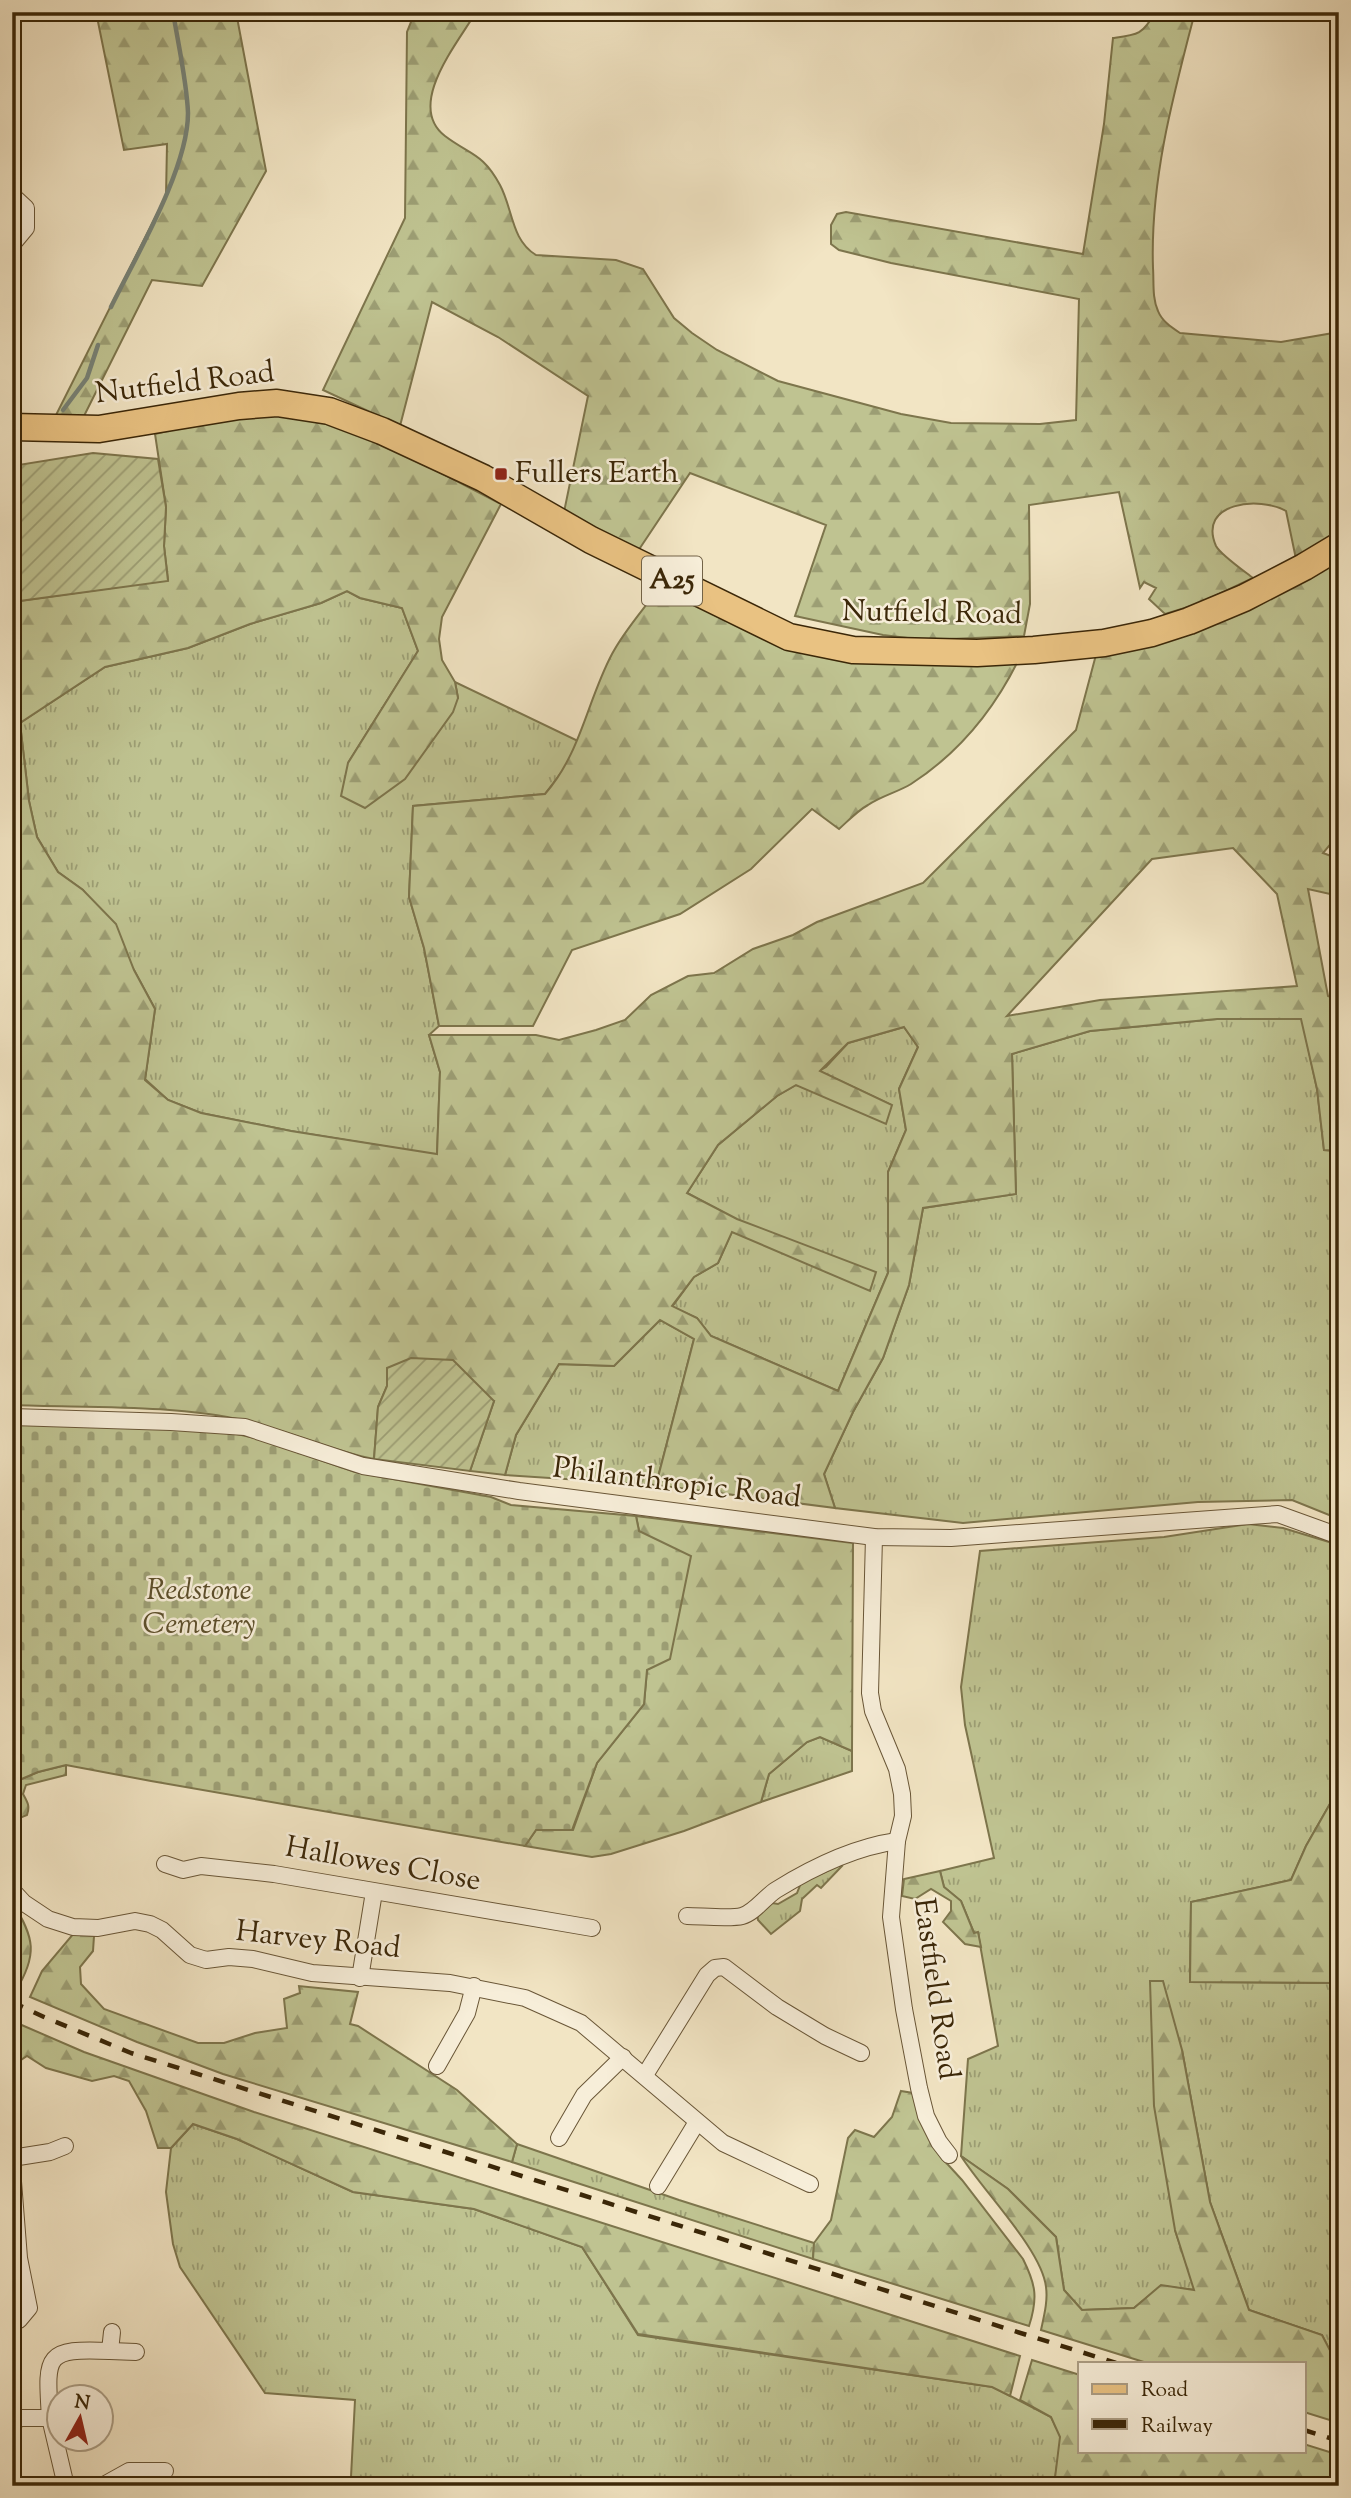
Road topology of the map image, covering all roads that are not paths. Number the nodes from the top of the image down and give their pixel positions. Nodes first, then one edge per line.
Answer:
1 (12, 195) edge
2 (12, 240) edge
3 (12, 428) edge
4 (1339, 546) edge
5 (12, 1416) edge
6 (1339, 1536) edge
7 (874, 1537) junction
8 (897, 1841) junction
9 (165, 1864) dead end
10 (12, 1890) edge
11 (374, 1892) junction
12 (687, 1916) dead end
13 (592, 1928) dead end
14 (360, 1978) junction
15 (474, 1986) junction
16 (861, 2053) dead end
17 (622, 2057) junction
18 (437, 2066) dead end
19 (645, 2075) junction
20 (696, 2122) junction
21 (559, 2138) dead end
22 (65, 2146) dead end
23 (950, 2155) dead end
24 (12, 2158) edge
25 (12, 2169) edge
26 (810, 2184) dead end
27 (658, 2186) dead end
28 (16, 2259) edge
29 (19, 2320) dead end
30 (112, 2332) dead end
31 (110, 2351) junction
32 (136, 2352) dead end
33 (48, 2382) edge
34 (46, 2417) edge
35 (12, 2422) edge
36 (58, 2452) edge
37 (165, 2471) dead end
38 (66, 2486) edge
39 (102, 2486) edge

1 - 2 street
3 - 4 main road, Nutfield Road / A25
5 - 7 street, Philanthropic Road
6 - 7 street, Philanthropic Road
7 - 8 street, Eastfield Road
8 - 12 street
8 - 23 street, Eastfield Road
9 - 11 street, Hallowes Close
10 - 14 street, Harvey Road
11 - 13 street, Hallowes Close
11 - 14 street
14 - 15 street, Harvey Road
15 - 17 street, Harvey Road
15 - 18 street
16 - 19 street
17 - 19 street, Harvey Road
17 - 21 street
19 - 20 street, Harvey Road
20 - 26 street, Harvey Road
20 - 27 street
22 - 24 street
25 - 28 street
28 - 29 street
30 - 31 street
31 - 32 street
31 - 33 street
34 - 35 street
36 - 38 street
37 - 39 street

